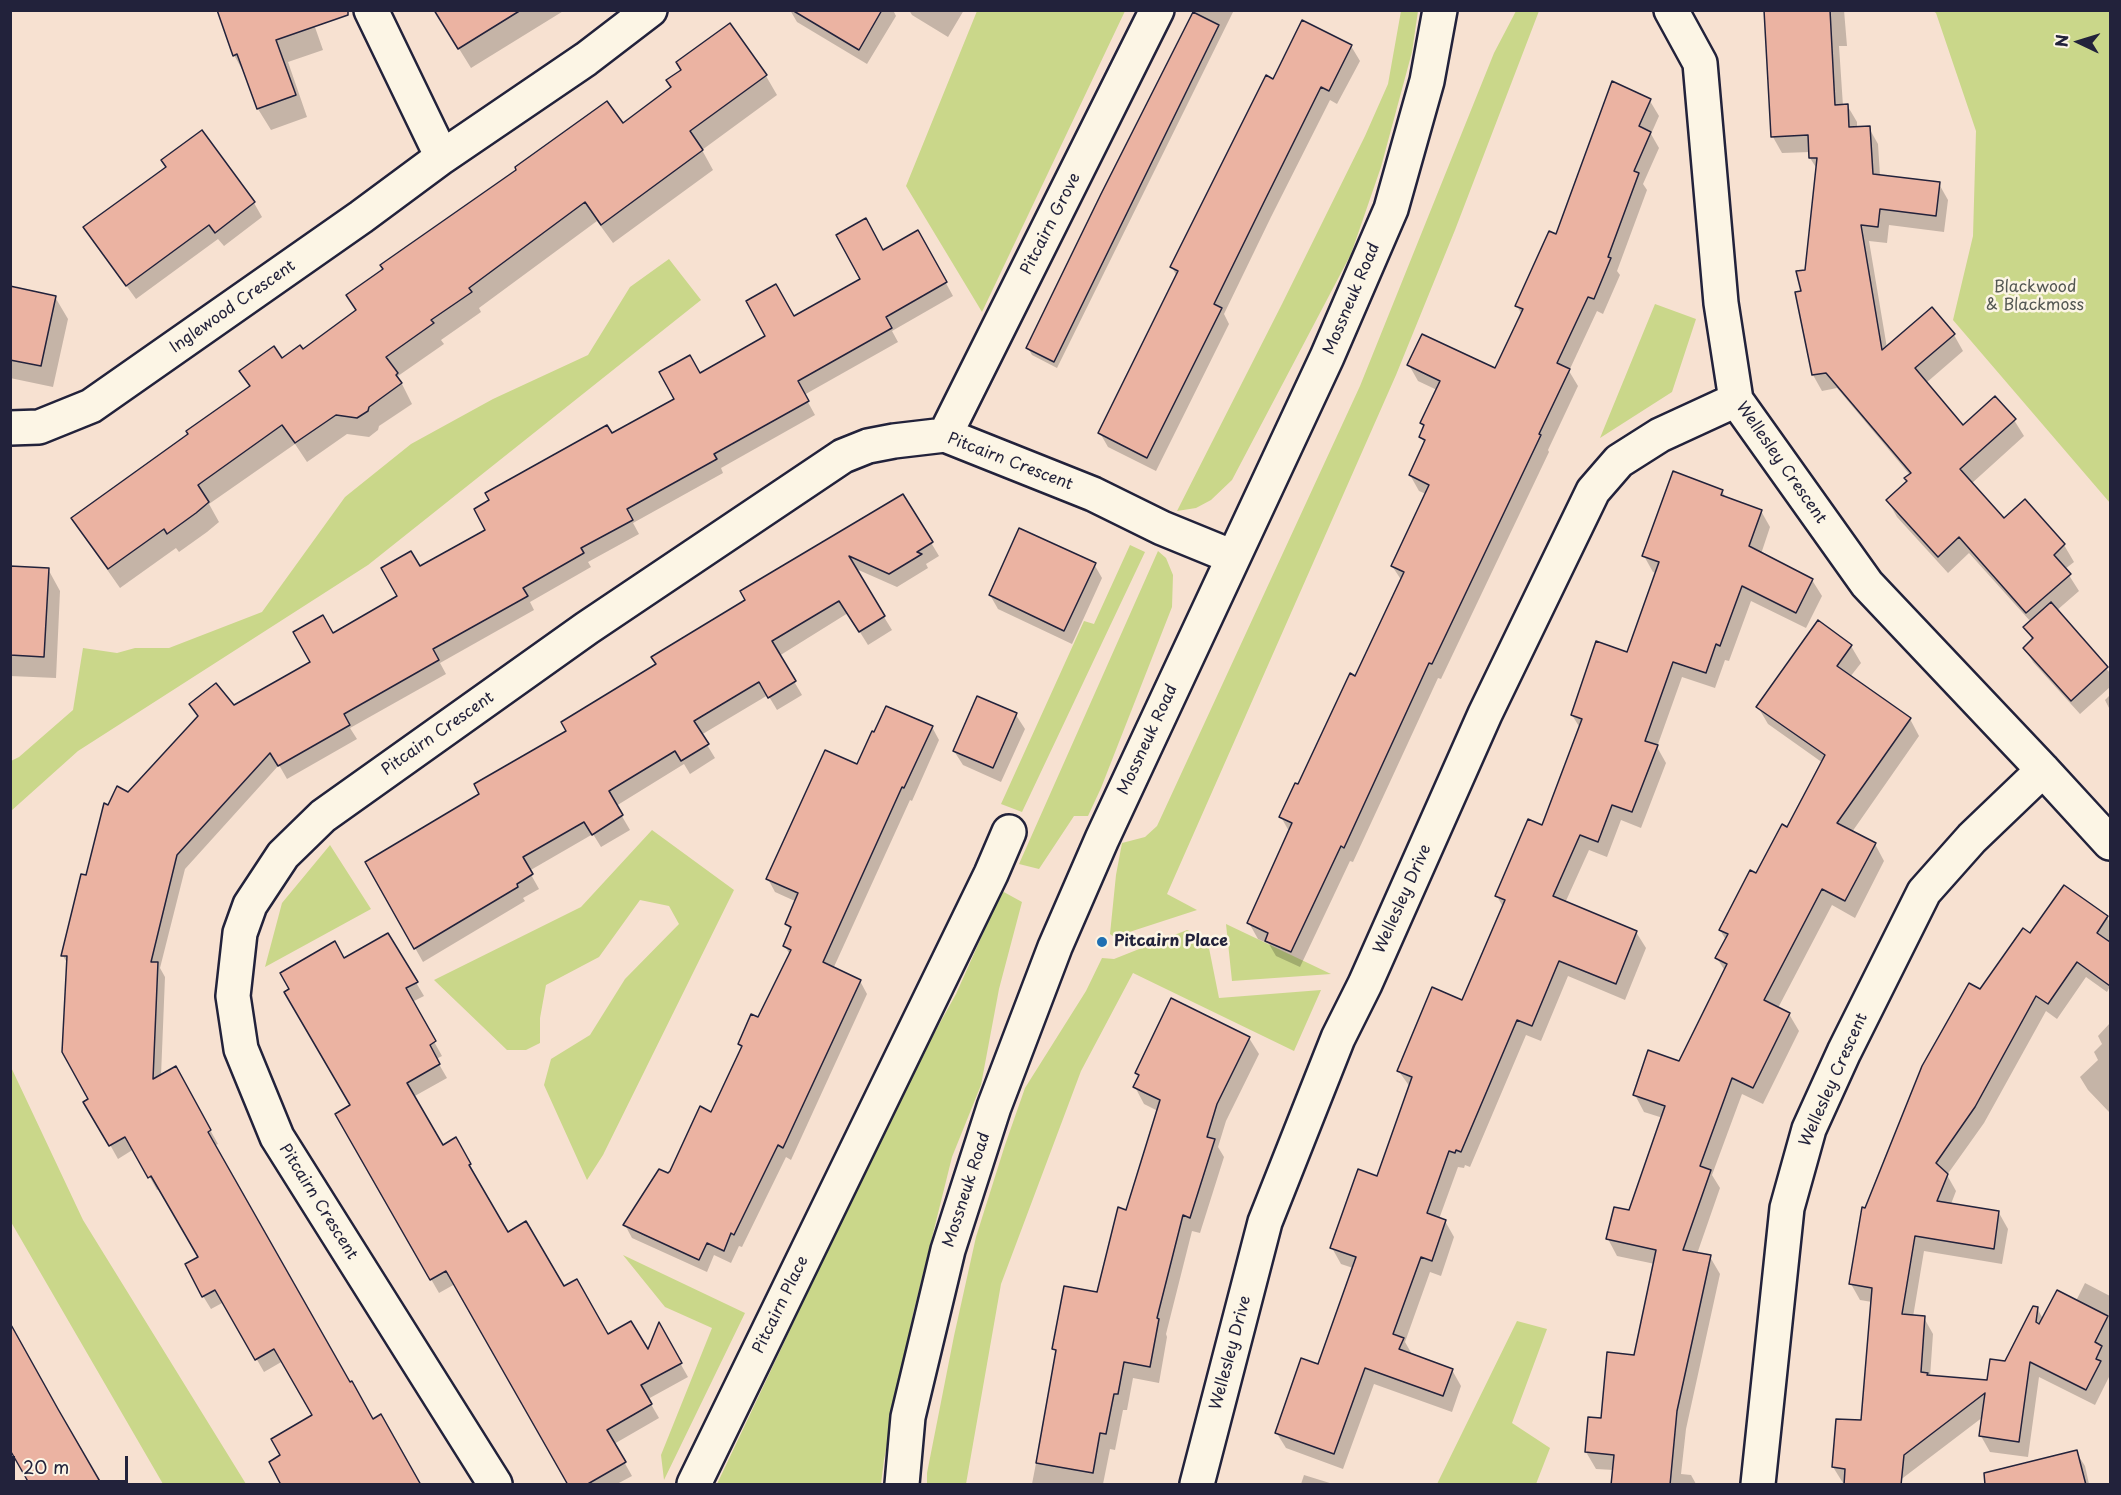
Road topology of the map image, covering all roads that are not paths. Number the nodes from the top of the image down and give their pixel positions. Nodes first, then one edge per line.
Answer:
1 (371, 10) edge
2 (650, 10) edge
3 (1440, 10) edge
4 (1671, 10) edge
5 (1155, 11) edge
6 (442, 157) junction
7 (1736, 400) junction
8 (10, 428) edge
9 (945, 435) junction
10 (1233, 556) junction
11 (2043, 770) junction
12 (1009, 832) dead end
13 (2110, 843) edge
14 (495, 1485) edge
15 (694, 1485) edge
16 (902, 1485) edge
17 (1197, 1485) edge
18 (1758, 1485) edge

1 - 6 street
2 - 6 street, Inglewood Crescent
3 - 10 street, Mossneuk Road
4 - 7 street, Wellesley Crescent
5 - 9 street, Pitcairn Grove
6 - 8 street, Inglewood Crescent
7 - 11 street, Wellesley Crescent
7 - 17 street, Wellesley Drive
9 - 10 street, Pitcairn Crescent
9 - 14 street, Pitcairn Crescent
10 - 16 street, Mossneuk Road
11 - 13 street, Wellesley Crescent
11 - 18 street, Wellesley Crescent
12 - 15 street, Pitcairn Place

